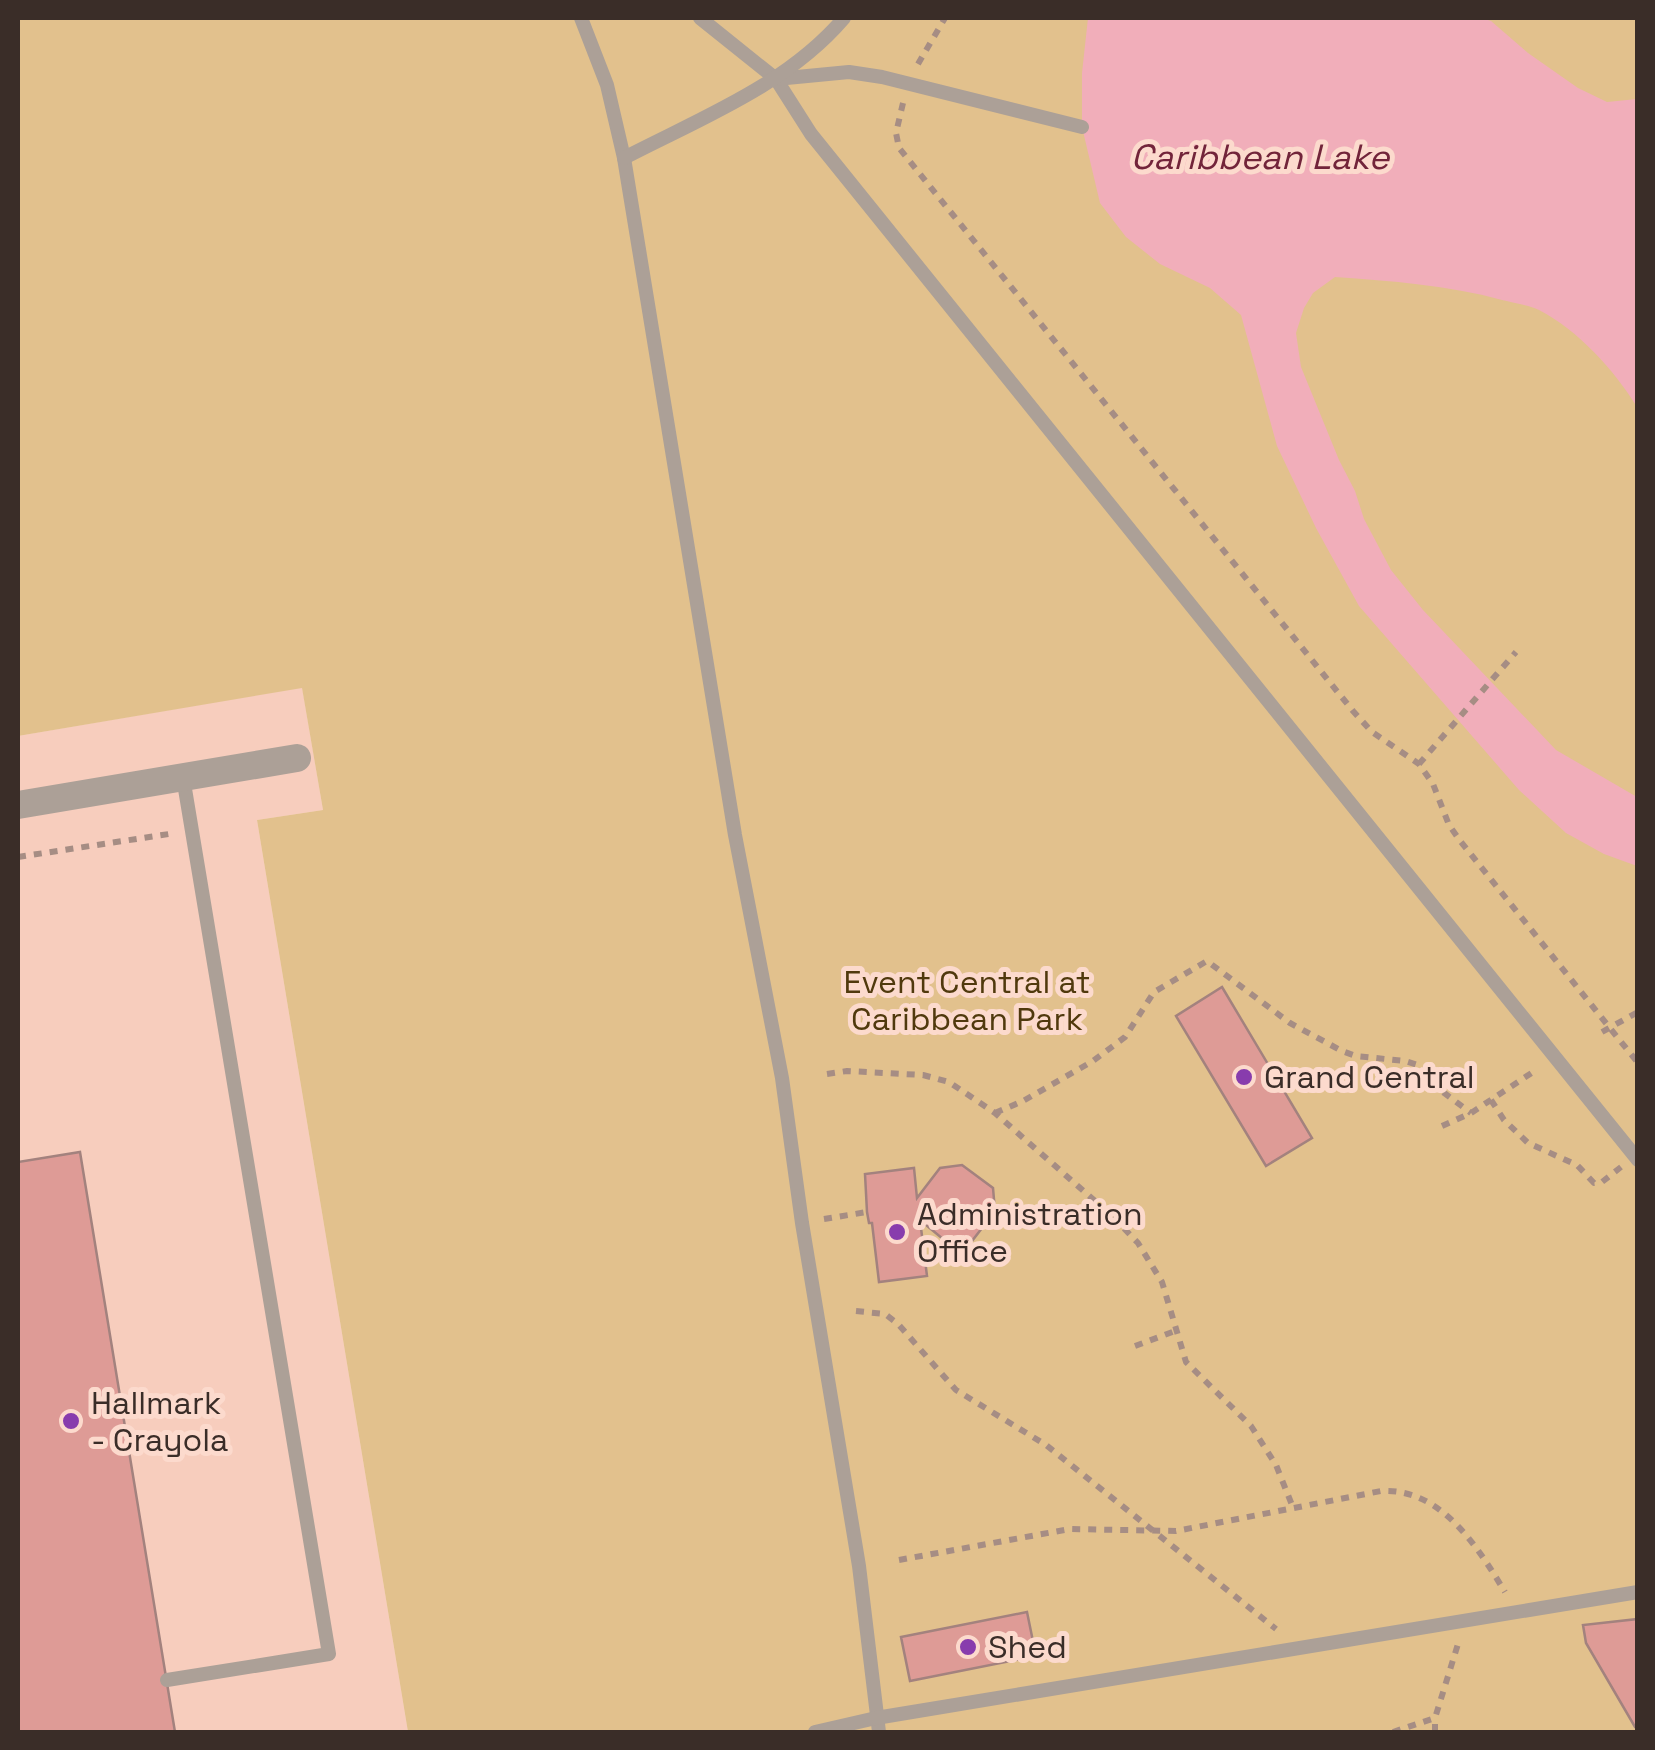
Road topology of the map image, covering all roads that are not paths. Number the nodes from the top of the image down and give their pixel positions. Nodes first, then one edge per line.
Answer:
1 (582, 18) edge
2 (700, 18) edge
3 (844, 18) edge
4 (776, 79) junction
5 (1082, 127) dead end
6 (624, 158) junction
7 (296, 758) dead end
8 (183, 777) junction
9 (18, 806) edge
10 (1636, 1158) edge
11 (1638, 1592) edge
12 (167, 1680) dead end
13 (878, 1725) edge
14 (815, 1732) edge

1 - 6 lane
2 - 4 lane
3 - 4 lane
4 - 5 lane
4 - 6 lane
4 - 10 lane
6 - 13 lane
7 - 8 street
8 - 9 street
8 - 12 lane
11 - 13 lane
13 - 14 lane

